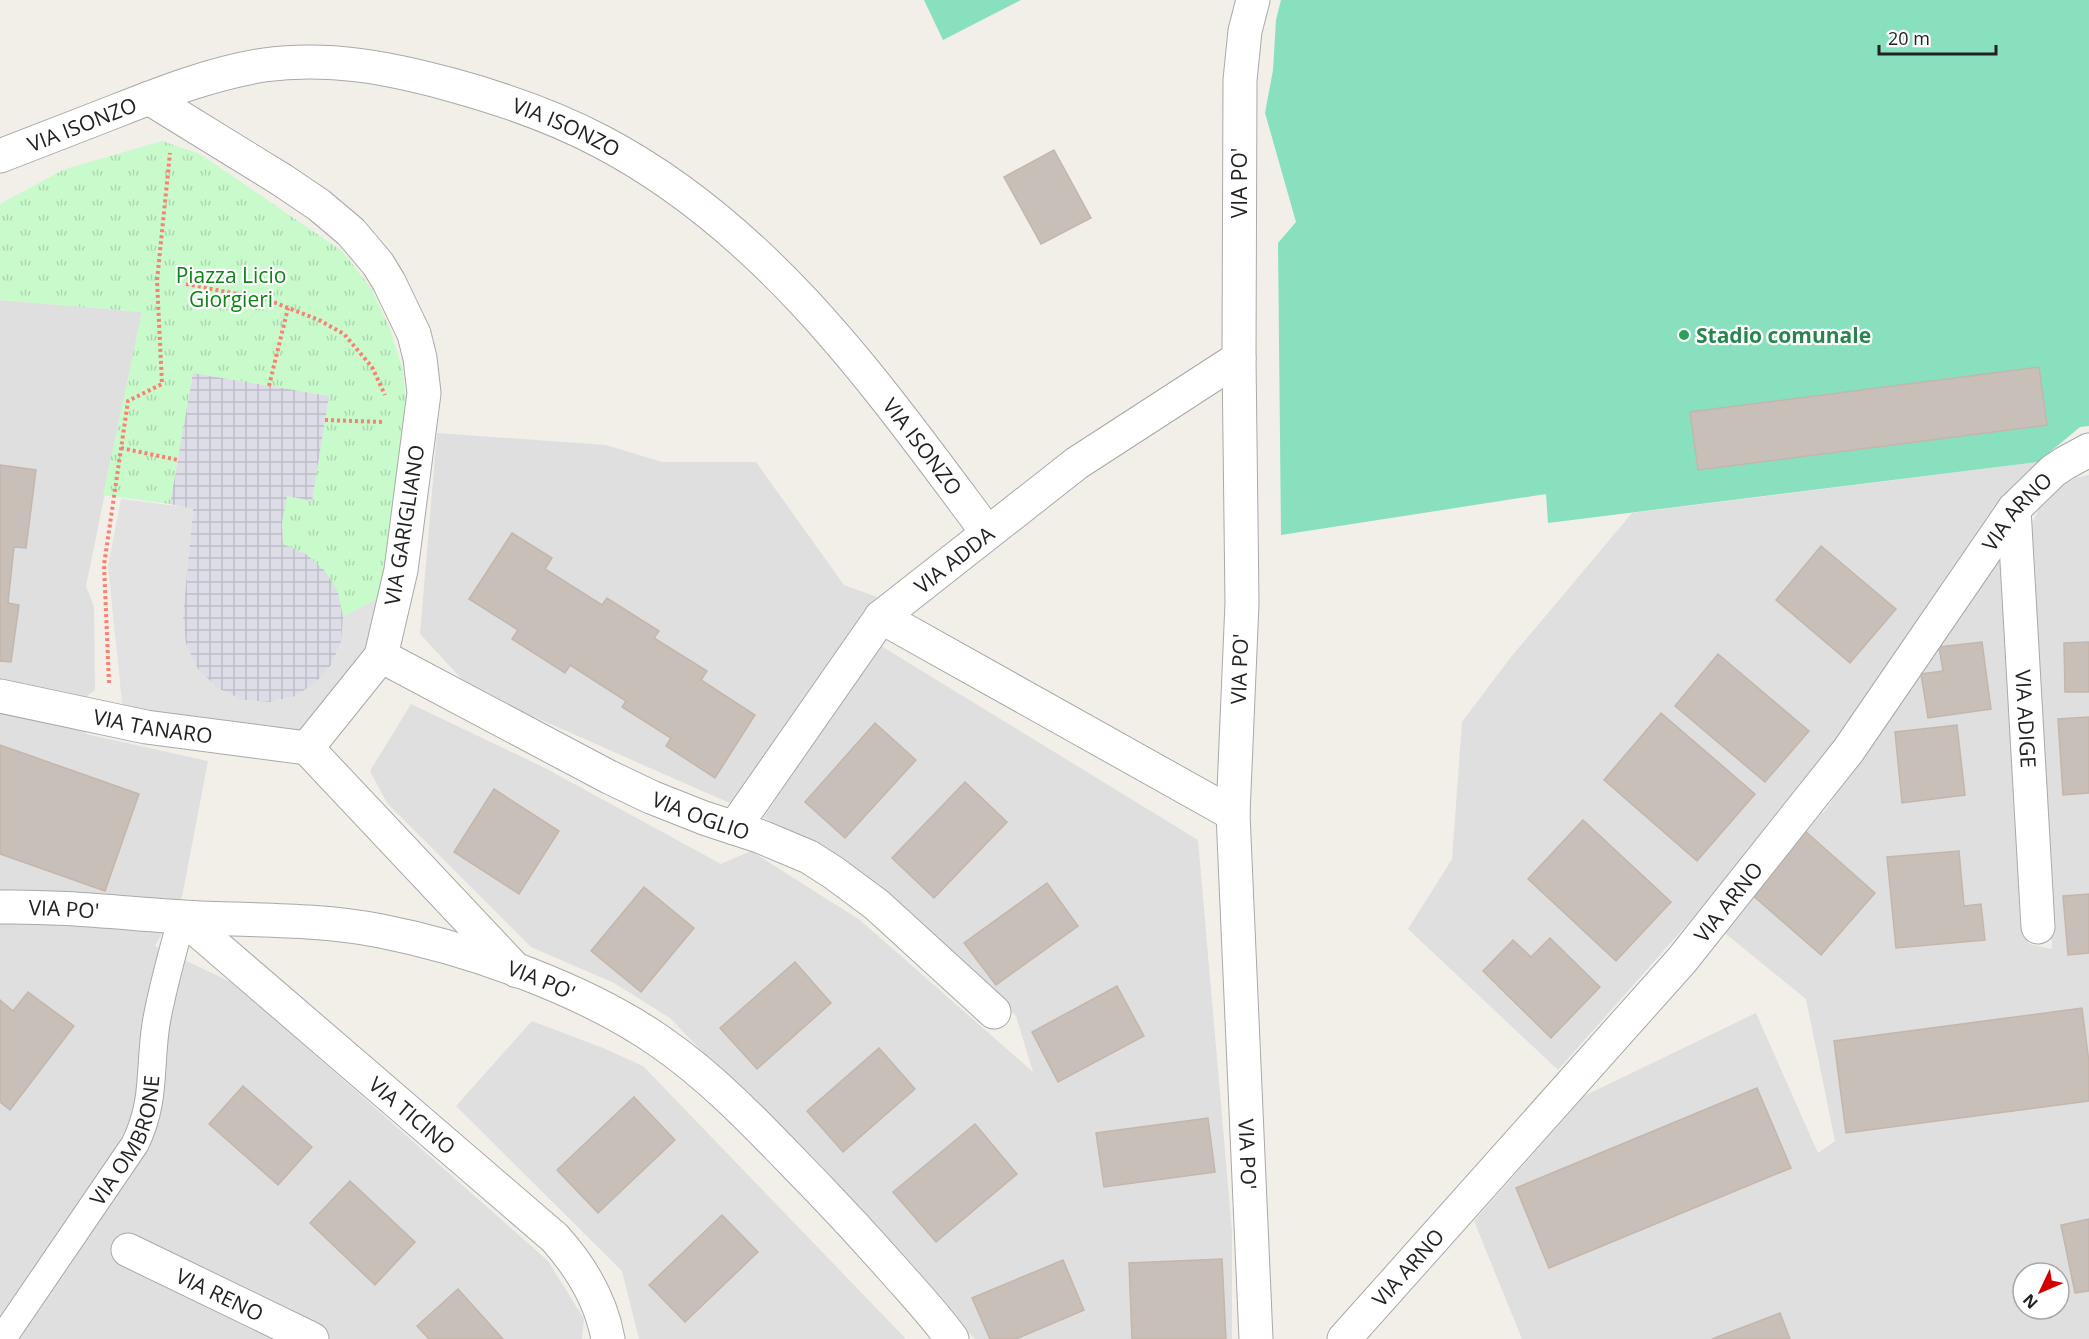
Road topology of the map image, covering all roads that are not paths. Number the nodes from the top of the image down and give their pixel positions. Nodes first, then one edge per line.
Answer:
1 (1253, 0) edge
2 (162, 105) junction
3 (0, 156) edge
4 (1239, 358) junction
5 (2089, 450) edge
6 (2014, 509) junction
7 (987, 532) junction
8 (880, 617) junction
9 (381, 656) junction
10 (0, 696) edge
11 (307, 748) junction
12 (1233, 814) junction
13 (734, 828) junction
14 (0, 908) edge
15 (182, 917) junction
16 (2038, 927) dead end
17 (517, 971) junction
18 (994, 1012) dead end
19 (128, 1250) dead end
20 (2, 1339) edge
21 (312, 1339) edge
22 (608, 1339) edge
23 (952, 1339) edge
24 (1256, 1339) edge
25 (1344, 1339) edge

1 - 4 street, VIA PO'
2 - 3 street, VIA ISONZO
2 - 7 street, VIA ISONZO
2 - 9 street, VIA GARIGLIANO
4 - 7 street, VIA ADDA
4 - 12 street, VIA PO'
5 - 6 street, VIA ARNO
6 - 16 street, VIA ADIGE
6 - 25 street, VIA ARNO
7 - 8 street, VIA ADDA
8 - 12 street
8 - 13 street, VIA ADDA
9 - 11 street, VIA GARIGLIANO
9 - 13 street, VIA OGLIO
10 - 11 street, VIA TANARO
11 - 17 street
12 - 24 street, VIA PO'
13 - 18 street, VIA OGLIO
14 - 15 street, VIA PO'
15 - 17 street, VIA PO'
15 - 20 street, VIA OMBRONE
15 - 22 street, VIA TICINO
17 - 23 street, VIA PO'
19 - 21 street, VIA RENO

